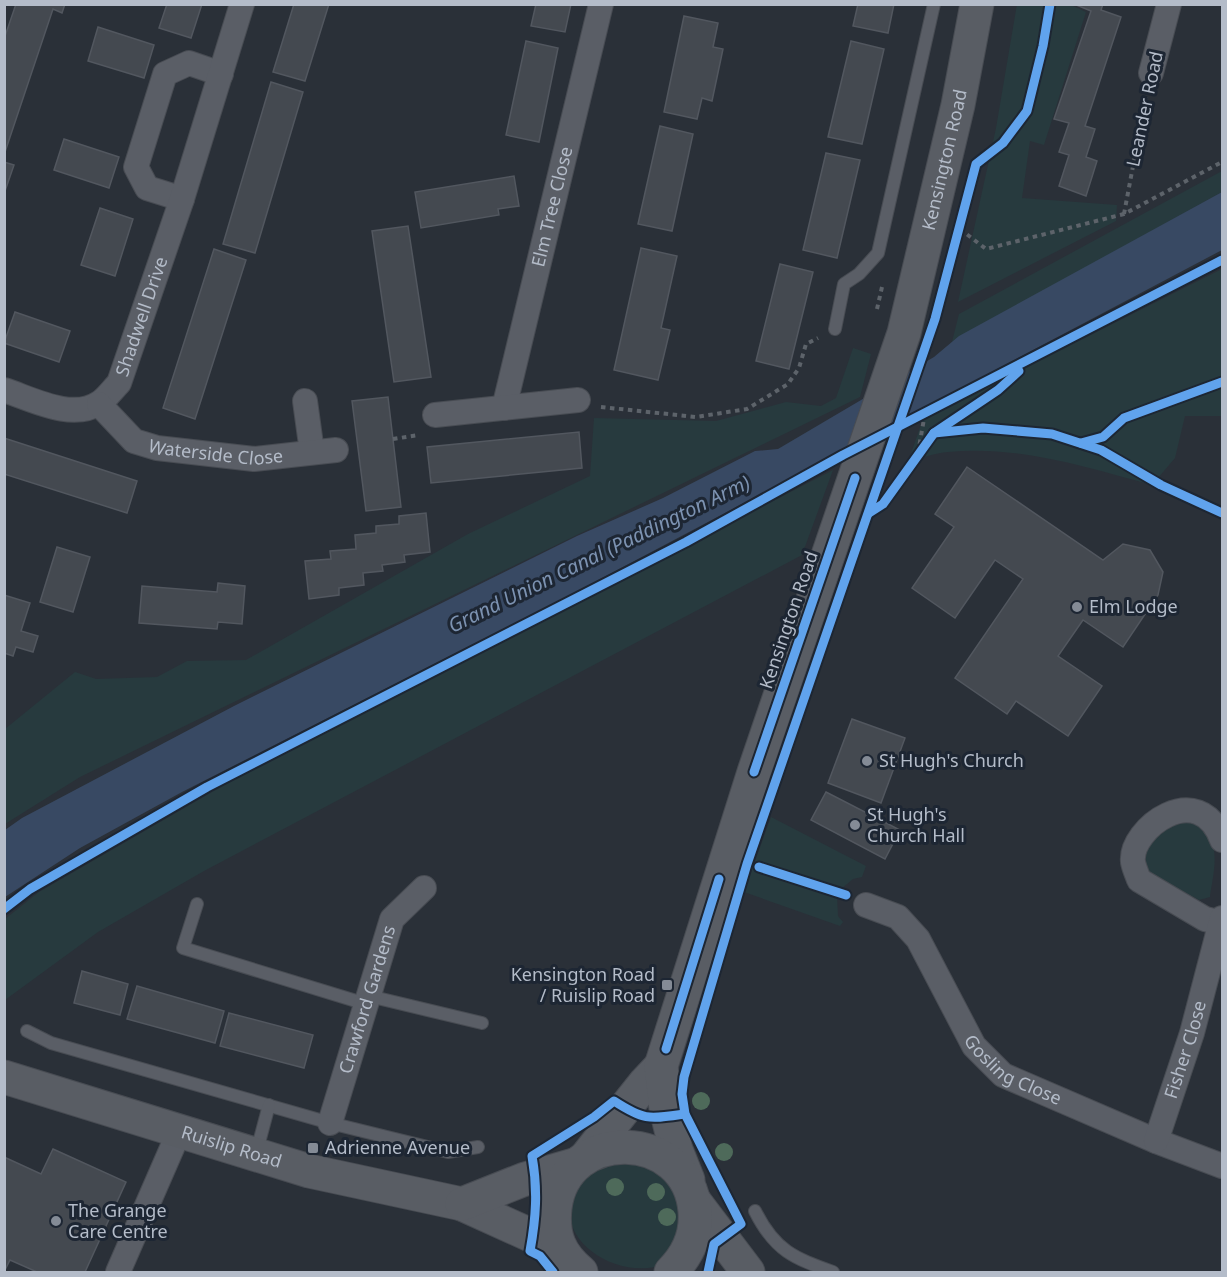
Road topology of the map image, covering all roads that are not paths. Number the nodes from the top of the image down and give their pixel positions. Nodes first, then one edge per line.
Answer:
1 (242, 4) edge
2 (601, 4) edge
3 (934, 4) edge
4 (977, 4) edge
5 (1169, 4) edge
6 (1151, 73) road end
7 (221, 74) junction
8 (182, 199) junction
9 (835, 329) road end
10 (4, 390) edge
11 (578, 400) road end
12 (305, 401) dead end
13 (99, 404) junction
14 (504, 408) junction
15 (435, 415) dead end
16 (1222, 840) edge
17 (424, 888) dead end
18 (197, 904) dead end
19 (866, 905) dead end
20 (1222, 921) edge
21 (368, 1000) junction
22 (482, 1023) dead end
23 (27, 1030) dead end
24 (661, 1066) junction
25 (4, 1077) edge
26 (269, 1106) junction
27 (330, 1123) junction
28 (179, 1132) junction
29 (1156, 1141) junction
30 (478, 1147) dead end
31 (255, 1155) junction
32 (582, 1160) junction
33 (1222, 1166) edge
34 (691, 1191) junction
35 (462, 1204) junction
36 (755, 1212) dead end
37 (570, 1264) edge
38 (118, 1272) edge
39 (671, 1272) edge
40 (748, 1272) edge
41 (833, 1272) edge

1 - 7 street, Shadwell Drive
2 - 14 street, Elm Tree Close
3 - 9 lane
4 - 24 street, Kensington Road
5 - 6 street, Leander Road
7 - 8 street, Shadwell Drive
7 - 8 street
8 - 13 street, Shadwell Drive
10 - 13 street
11 - 14 street
12 - 13 street, Waterside Close
14 - 15 street
16 - 20 street, Fisher Close
17 - 21 street, Crawford Gardens
18 - 21 lane
19 - 29 street, Gosling Close
20 - 29 street, Fisher Close
21 - 22 lane
21 - 27 street, Crawford Gardens
23 - 26 lane
24 - 32 street, Kensington Road
24 - 34 street, Kensington Road
25 - 28 street, Ruislip Road
26 - 27 lane
26 - 31 lane
27 - 30 lane
28 - 31 street, Ruislip Road
28 - 38 street
29 - 33 street, Gosling Close
31 - 35 street, Ruislip Road
32 - 34 street
32 - 35 street
32 - 37 street, Kensington Road
34 - 39 street
34 - 40 street
35 - 37 street, Ruislip Road
36 - 41 lane

